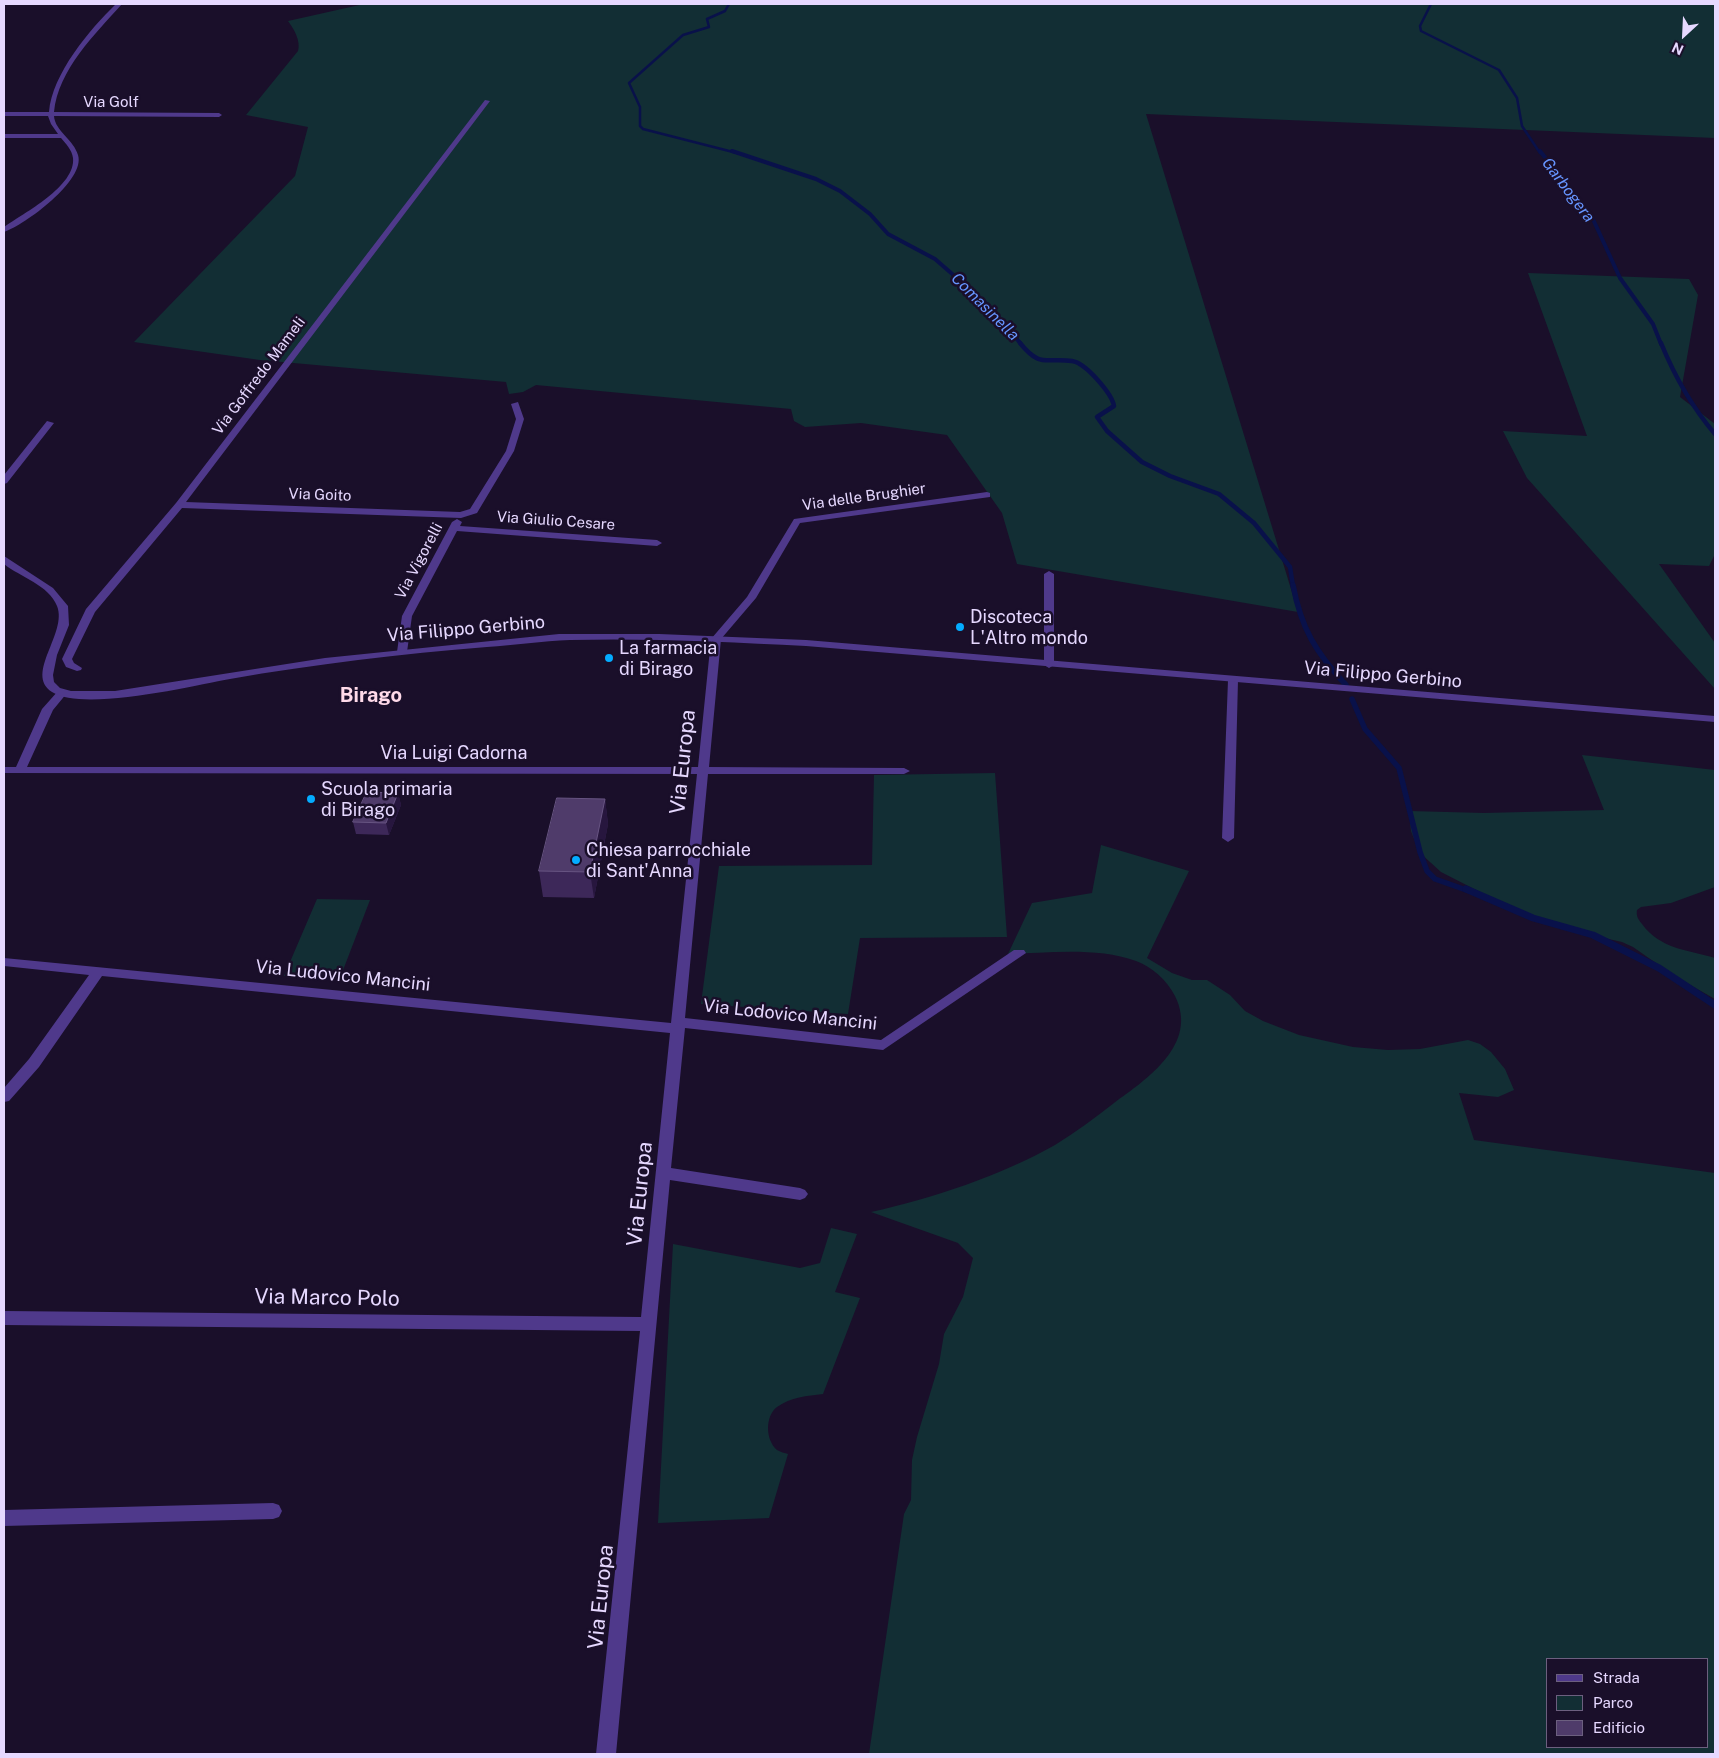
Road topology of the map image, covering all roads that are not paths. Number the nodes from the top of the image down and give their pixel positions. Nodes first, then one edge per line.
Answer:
1 (118, 4) edge
2 (487, 102) dead end
3 (4, 114) edge
4 (50, 114) junction
5 (219, 115) dead end
6 (4, 136) edge
7 (64, 136) junction
8 (4, 230) edge
9 (515, 404) dead end
10 (50, 423) dead end
11 (4, 481) edge
12 (988, 494) dead end
13 (179, 505) junction
14 (461, 515) junction
15 (454, 528) junction
16 (657, 543) dead end
17 (4, 559) edge
18 (1049, 574) dead end
19 (716, 639) junction
20 (402, 652) junction
21 (1048, 665) junction
22 (77, 668) dead end
23 (1233, 680) junction
24 (62, 693) junction
25 (1715, 719) edge
26 (4, 770) edge
27 (20, 770) junction
28 (904, 771) dead end
29 (703, 772) junction
30 (1228, 838) dead end
31 (1019, 954) dead end
32 (4, 962) edge
33 (99, 970) junction
34 (678, 1026) junction
35 (4, 1097) edge
36 (664, 1173) junction
37 (800, 1194) dead end
38 (4, 1318) edge
39 (649, 1324) junction
40 (274, 1511) dead end
41 (4, 1518) edge
42 (606, 1754) edge

1 - 4 street
2 - 13 street, Via Goffredo Mameli
3 - 4 street, Via Golf
4 - 5 street, Via Golf
4 - 7 street
6 - 7 street
7 - 8 street
9 - 14 street
10 - 11 street
12 - 19 street, Via delle Brughier
13 - 14 street, Via Goito
13 - 22 street, Via Goffredo Mameli
14 - 15 street, Via Vigorelli
15 - 16 street, Via Giulio Cesare
15 - 20 street, Via Vigorelli
17 - 24 street
18 - 21 street
19 - 20 street, Via Filippo Gerbino
19 - 21 street, Via Filippo Gerbino
19 - 29 street, Via Europa
20 - 24 street, Via Filippo Gerbino
21 - 23 street, Via Filippo Gerbino
23 - 25 street, Via Filippo Gerbino
23 - 30 street
24 - 27 street
26 - 27 street, Via Luigi Cadorna
27 - 29 street, Via Luigi Cadorna
28 - 29 street, Via Luigi Cadorna
29 - 34 street, Via Europa
31 - 34 street, Via Lodovico Mancini
32 - 33 street, Via Ludovico Mancini
33 - 34 street, Via Ludovico Mancini
33 - 35 street
34 - 36 street, Via Europa
36 - 37 street
36 - 39 street, Via Europa
38 - 39 street, Via Marco Polo
39 - 42 street, Via Europa
40 - 41 street

